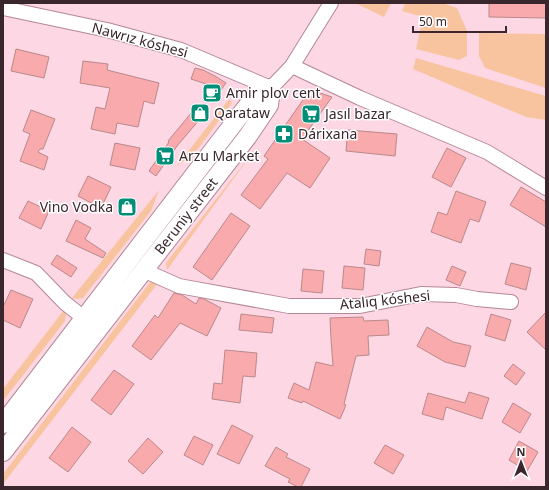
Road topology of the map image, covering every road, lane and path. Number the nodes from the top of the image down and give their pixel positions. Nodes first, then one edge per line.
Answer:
1 (331, 3) edge
2 (3, 8) edge
3 (292, 66) junction
4 (271, 88) junction
5 (546, 188) edge
6 (3, 260) edge
7 (143, 270) junction
8 (511, 302) dead end
9 (84, 318) junction
10 (3, 424) edge
11 (3, 452) edge

1 - 3 street
2 - 4 street, Nawrız kóshesi
3 - 4 street
3 - 5 street
4 - 7 street, Beruniy street
4 - 9 street, Beruniy street
6 - 9 street
7 - 8 street, Atalıq kóshesi
7 - 11 street, Beruniy street
9 - 10 street, Beruniy street

